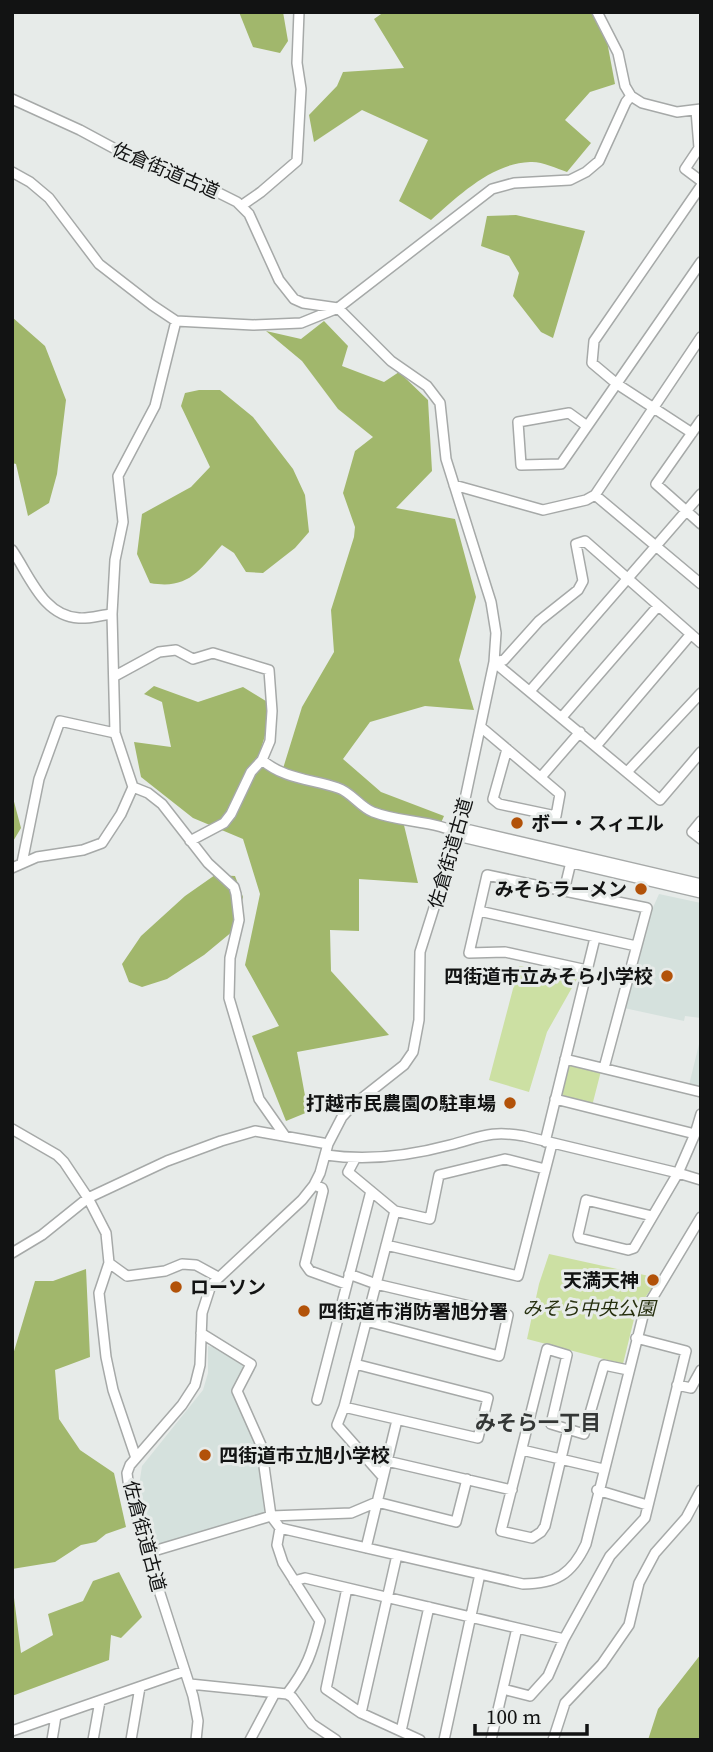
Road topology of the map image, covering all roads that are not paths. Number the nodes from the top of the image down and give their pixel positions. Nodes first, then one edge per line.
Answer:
1 (299, 12) edge
2 (597, 12) edge
3 (631, 96) junction
4 (12, 99) edge
5 (699, 110) edge
6 (12, 172) edge
7 (700, 189) edge
8 (241, 206) junction
9 (701, 262) edge
10 (338, 308) junction
11 (176, 321) junction
12 (701, 337) edge
13 (617, 384) junction
14 (653, 407) junction
15 (701, 420) edge
16 (587, 426) junction
17 (692, 433) junction
18 (454, 485) junction
19 (701, 494) edge
20 (595, 495) junction
21 (687, 512) junction
22 (701, 524) edge
23 (656, 545) junction
24 (12, 550) edge
25 (16, 564) edge
26 (628, 579) junction
27 (701, 584) edge
28 (659, 606) junction
29 (112, 614) junction
30 (691, 634) junction
31 (701, 643) edge
32 (494, 662) junction
33 (115, 676) junction
34 (530, 691) junction
35 (701, 693) edge
36 (562, 717) junction
37 (482, 728) junction
38 (580, 732) junction
39 (115, 733) junction
40 (596, 746) junction
41 (507, 749) junction
42 (701, 752) edge
43 (262, 760) junction
44 (627, 772) junction
45 (541, 777) junction
46 (133, 787) junction
47 (701, 821) edge
48 (458, 832) junction
49 (701, 839) edge
50 (190, 841) junction
51 (571, 862) junction
52 (22, 863) junction
53 (12, 868) edge
54 (701, 884) edge
55 (564, 891) junction
56 (701, 893) edge
57 (479, 911) junction
58 (595, 938) junction
59 (636, 946) junction
60 (587, 970) junction
61 (565, 1059) junction
62 (604, 1068) junction
63 (701, 1092) edge
64 (555, 1099) junction
65 (701, 1114) edge
66 (522, 1125) dead end
67 (12, 1129) edge
68 (695, 1134) junction
69 (520, 1135) junction
70 (285, 1136) junction
71 (548, 1143) junction
72 (327, 1150) junction
73 (355, 1159) junction
74 (545, 1169) junction
75 (678, 1173) junction
76 (701, 1180) edge
77 (314, 1185) junction
78 (370, 1191) junction
79 (88, 1198) junction
80 (395, 1211) junction
81 (652, 1216) junction
82 (701, 1217) edge
83 (386, 1245) junction
84 (12, 1253) edge
85 (109, 1264) junction
86 (218, 1277) junction
87 (348, 1279) junction
88 (376, 1284) junction
89 (366, 1321) junction
90 (201, 1334) junction
91 (636, 1338) junction
92 (355, 1364) junction
93 (628, 1370) junction
94 (701, 1370) edge
95 (677, 1385) junction
96 (317, 1399) dead end
97 (344, 1407) junction
98 (397, 1420) junction
99 (568, 1429) junction
100 (522, 1450) junction
101 (136, 1458) junction
102 (561, 1459) junction
103 (387, 1461) junction
104 (603, 1469) junction
105 (383, 1477) junction
106 (467, 1479) junction
107 (512, 1490) junction
108 (597, 1490) junction
109 (701, 1490) edge
110 (377, 1502) junction
111 (647, 1504) junction
112 (271, 1516) junction
113 (280, 1528) junction
114 (366, 1548) junction
115 (147, 1553) junction
116 (397, 1555) junction
117 (480, 1574) junction
118 (294, 1581) junction
119 (347, 1588) junction
120 (386, 1597) junction
121 (429, 1607) junction
122 (471, 1617) junction
123 (517, 1628) junction
124 (564, 1639) junction
125 (185, 1671) junction
126 (190, 1684) junction
127 (140, 1687) junction
128 (503, 1689) junction
129 (275, 1693) junction
130 (287, 1694) junction
131 (100, 1700) junction
132 (361, 1713) junction
133 (56, 1716) junction
134 (12, 1731) edge
135 (401, 1731) junction
136 (52, 1740) edge
137 (93, 1740) edge
138 (131, 1740) edge
139 (196, 1740) edge
140 (250, 1740) edge
141 (336, 1740) edge
142 (420, 1740) edge
143 (444, 1740) edge
144 (491, 1740) edge
145 (553, 1740) edge

1 - 8 street
2 - 3 street
3 - 5 street
3 - 10 street
4 - 8 street, 佐倉街道古道
5 - 7 street
6 - 11 street
7 - 13 street
8 - 10 street, 佐倉街道古道
9 - 13 street
10 - 11 street
10 - 18 street, 佐倉街道古道
11 - 29 street
12 - 14 street
13 - 14 street
13 - 16 street
14 - 17 street
14 - 20 street
15 - 17 street
16 - 16 street
17 - 21 street
18 - 20 street
18 - 32 street, 佐倉街道古道
19 - 21 street
20 - 23 street
21 - 22 street
21 - 23 street
23 - 26 street
23 - 27 street
24 - 25 street
25 - 29 street
26 - 28 street
26 - 32 street
26 - 34 street
28 - 30 street
28 - 36 street
29 - 33 street
30 - 31 street
30 - 40 street
32 - 34 street
32 - 37 street, 佐倉街道古道
33 - 39 street
33 - 43 street
34 - 36 street
35 - 44 street
36 - 38 street
37 - 41 street
37 - 48 street, 佐倉街道古道
38 - 40 street
38 - 45 street
39 - 46 street
39 - 52 street
40 - 44 street
41 - 45 street
41 - 45 street
42 - 44 street
43 - 48 street
43 - 50 street
46 - 50 street
46 - 52 street
47 - 49 street
48 - 51 street
48 - 54 street
48 - 72 street, 佐倉街道古道
50 - 70 street
51 - 55 street
51 - 56 street
52 - 53 street
55 - 57 street
55 - 59 street
57 - 58 street
57 - 60 street
58 - 59 street
58 - 60 street
59 - 62 street
60 - 61 street
61 - 62 street
61 - 64 street
62 - 63 street
64 - 68 street
64 - 71 street
65 - 68 street
66 - 69 street
67 - 79 street
68 - 75 street
69 - 71 street
69 - 73 street
70 - 72 street
70 - 79 street
71 - 74 street
71 - 75 street
72 - 73 street
72 - 77 street, 佐倉街道古道
73 - 78 street
74 - 80 street
74 - 83 street
75 - 76 street
75 - 81 street
77 - 86 street, 佐倉街道古道
77 - 87 street
78 - 80 street
78 - 87 street
79 - 84 street
79 - 85 street
80 - 83 street
81 - 81 street
82 - 91 street
83 - 88 street
85 - 86 street
85 - 101 street
86 - 90 street, 佐倉街道古道
87 - 88 street
87 - 96 street
88 - 89 street
88 - 89 street
89 - 92 street
90 - 101 street, 佐倉街道古道
90 - 112 street
91 - 93 street
91 - 95 street
92 - 97 street
92 - 98 street
93 - 99 street
93 - 104 street
94 - 95 street
95 - 111 street
97 - 98 street
97 - 105 street
98 - 103 street
99 - 100 street
99 - 102 street
100 - 102 street
100 - 107 street
101 - 115 street, 佐倉街道古道
102 - 104 street
102 - 107 street
103 - 105 street
103 - 106 street
104 - 108 street
105 - 110 street
106 - 107 street
106 - 110 street
108 - 111 street
108 - 117 street
109 - 145 street
110 - 112 street
110 - 114 street
111 - 124 street
112 - 113 street
112 - 115 street
113 - 114 street
113 - 118 street
114 - 116 street
115 - 125 street, 佐倉街道古道
116 - 117 street
116 - 120 street
117 - 122 street
118 - 119 street
118 - 130 street
119 - 120 street
119 - 132 street
120 - 121 street
120 - 132 street
121 - 122 street
121 - 135 street
122 - 123 street
122 - 143 street
123 - 124 street
123 - 128 street
124 - 128 street
125 - 126 street, 佐倉街道古道
125 - 127 street
126 - 129 street
126 - 139 street, 佐倉街道古道
127 - 131 street
127 - 138 street
128 - 144 street
129 - 130 street
129 - 140 street
130 - 141 street
131 - 133 street
131 - 137 street
132 - 135 street
133 - 134 street
133 - 136 street
135 - 142 street

